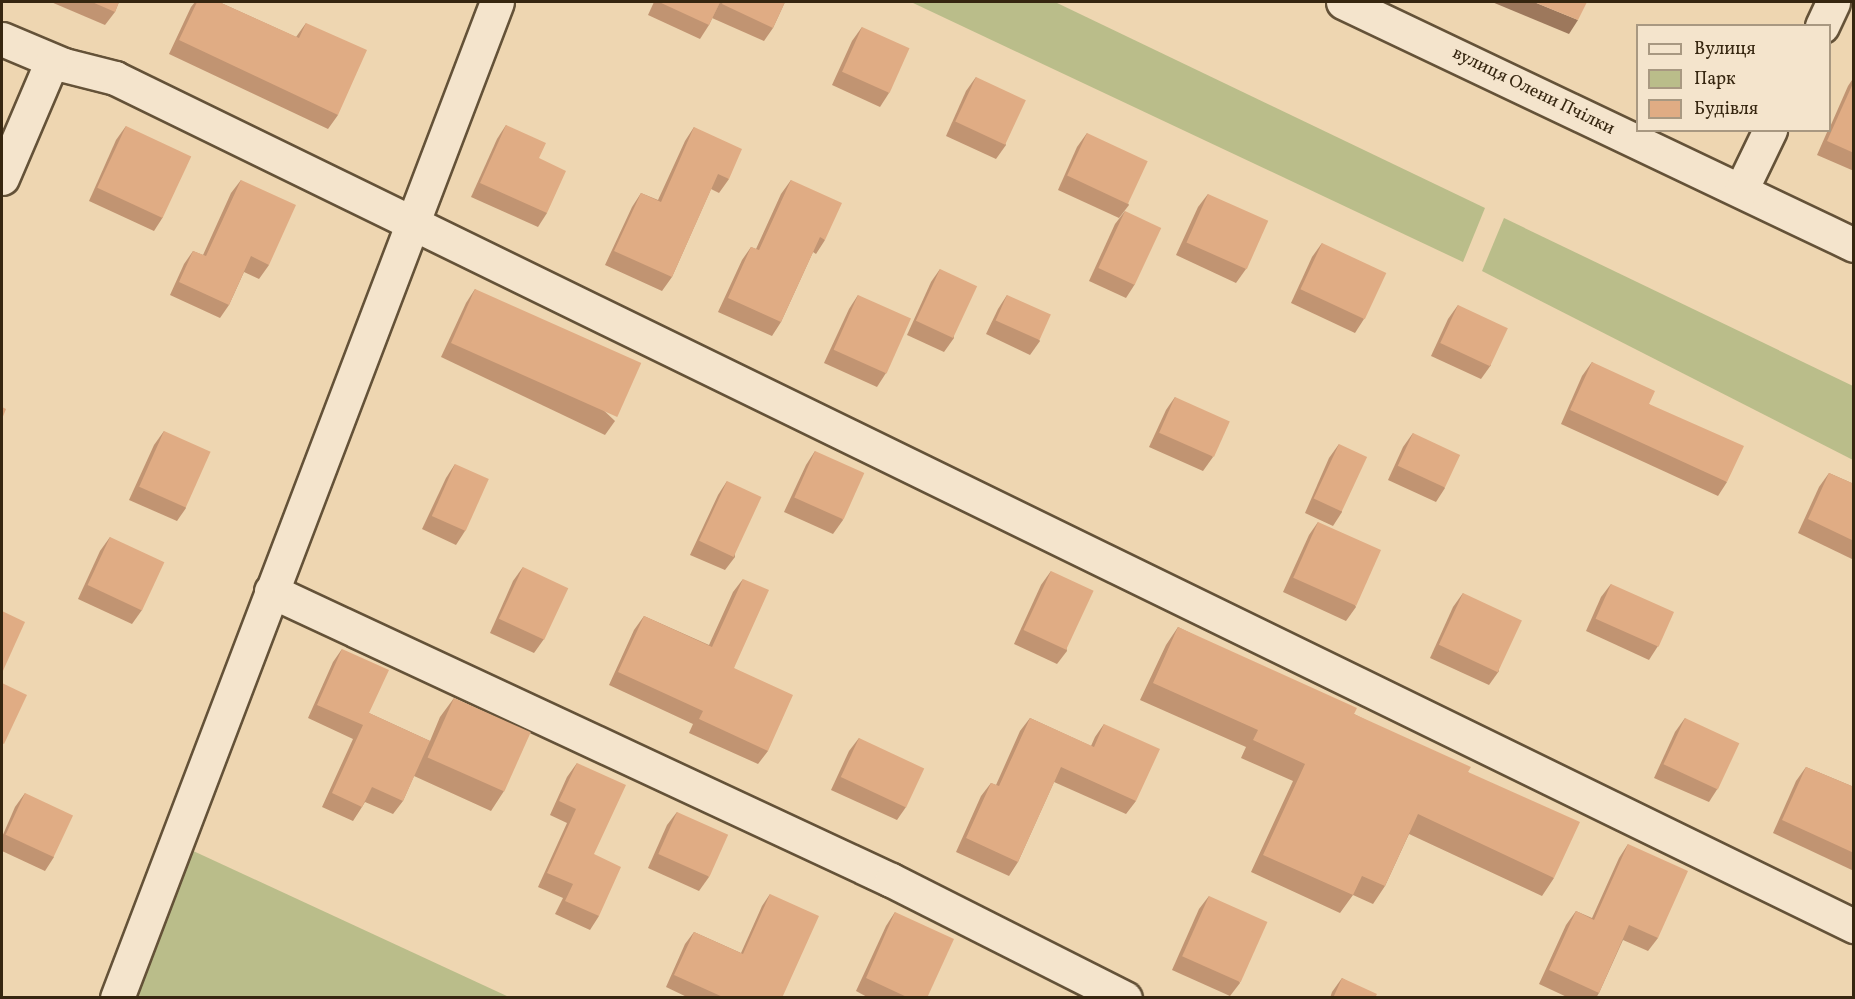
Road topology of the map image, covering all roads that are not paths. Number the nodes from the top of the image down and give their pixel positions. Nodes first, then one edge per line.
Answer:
1 (497, 2) edge
2 (1343, 2) edge
3 (1833, 2) edge
4 (1822, 24) edge
5 (2, 39) edge
6 (52, 61) junction
7 (1769, 132) edge
8 (2, 178) edge
9 (1741, 190) junction
10 (410, 225) junction
11 (1854, 245) edge
12 (271, 591) junction
13 (1854, 926) edge
14 (117, 998) edge
15 (1125, 998) edge

1 - 10 street
2 - 9 street, вулиця Олени Пчілки
3 - 4 street
5 - 6 street
6 - 8 street
6 - 10 street
7 - 9 street
9 - 11 street, вулиця Олени Пчілки
10 - 12 street
10 - 13 street
12 - 14 street
12 - 15 street

